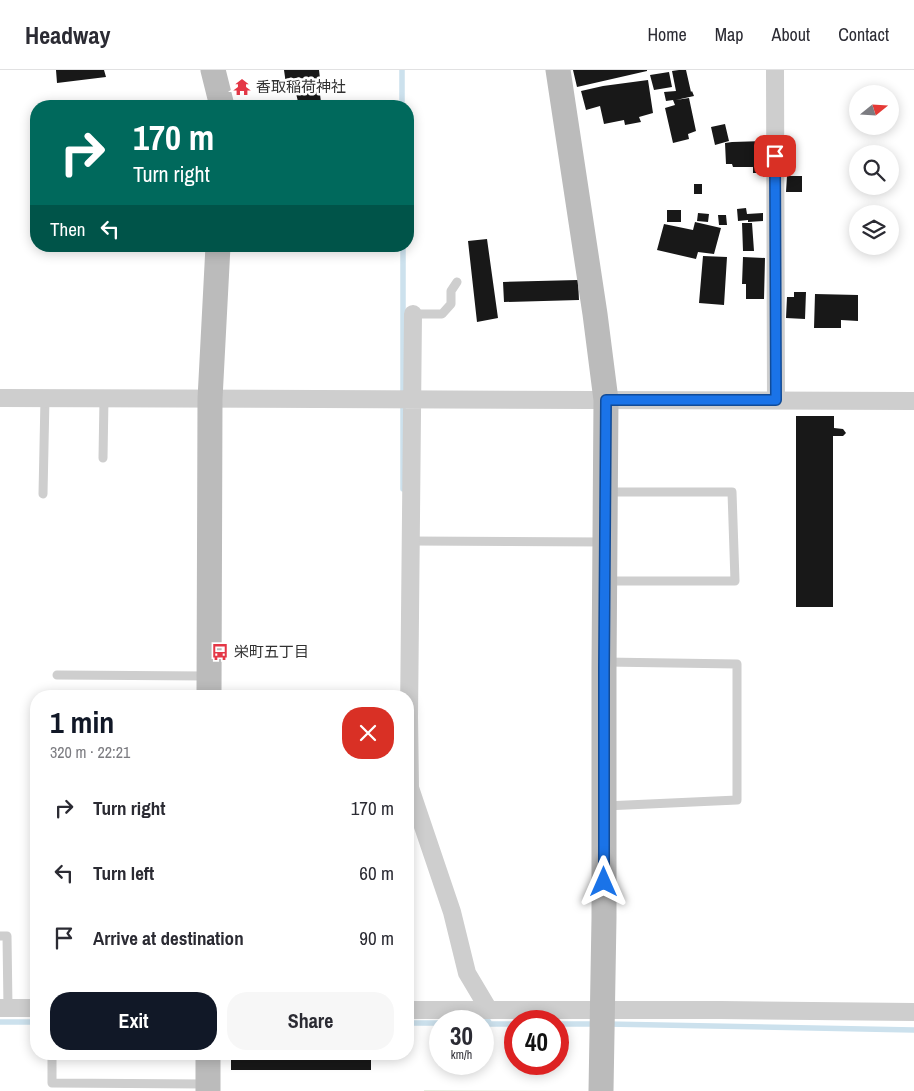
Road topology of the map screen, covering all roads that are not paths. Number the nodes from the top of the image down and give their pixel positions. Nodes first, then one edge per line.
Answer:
1 (213, 70) edge
2 (558, 70) edge
3 (775, 70) edge
4 (220, 100) edge
5 (218, 252) edge
6 (457, 282) dead end
7 (413, 314) joint
8 (0, 398) edge
9 (45, 398) junction
10 (104, 398) junction
11 (210, 399) junction
12 (412, 399) junction
13 (606, 400) junction
14 (776, 400) junction
15 (914, 400) edge
16 (103, 458) dead end
17 (605, 492) junction
18 (43, 494) dead end
19 (411, 541) junction
20 (605, 542) junction
21 (605, 582) junction
22 (604, 662) junction
23 (57, 675) dead end
24 (209, 686) edge
25 (408, 690) edge
26 (414, 800) edge
27 (604, 806) junction
28 (0, 936) edge
29 (4, 1008) edge
30 (30, 1008) edge
31 (414, 1010) edge
32 (429, 1010) edge
33 (489, 1010) edge
34 (494, 1010) edge
35 (603, 1010) junction
36 (914, 1012) edge
37 (52, 1060) edge
38 (208, 1060) edge
39 (208, 1088) edge
40 (601, 1091) edge

1 - 4 street
2 - 13 street
3 - 14 street
5 - 11 street
6 - 7 lane
7 - 12 street
8 - 9 street
9 - 10 street
9 - 18 lane
10 - 11 street
10 - 16 lane
11 - 12 street
11 - 24 street
12 - 13 street
12 - 19 street
13 - 14 street
13 - 17 street
14 - 15 street
17 - 20 street
17 - 21 lane
19 - 20 lane
19 - 25 street
20 - 21 street
21 - 22 street
22 - 27 street
22 - 27 lane
23 - 24 lane
26 - 33 street
27 - 35 street
28 - 29 lane
29 - 30 street
31 - 32 street
34 - 35 street
35 - 36 street
35 - 40 street
37 - 39 lane
38 - 39 street

